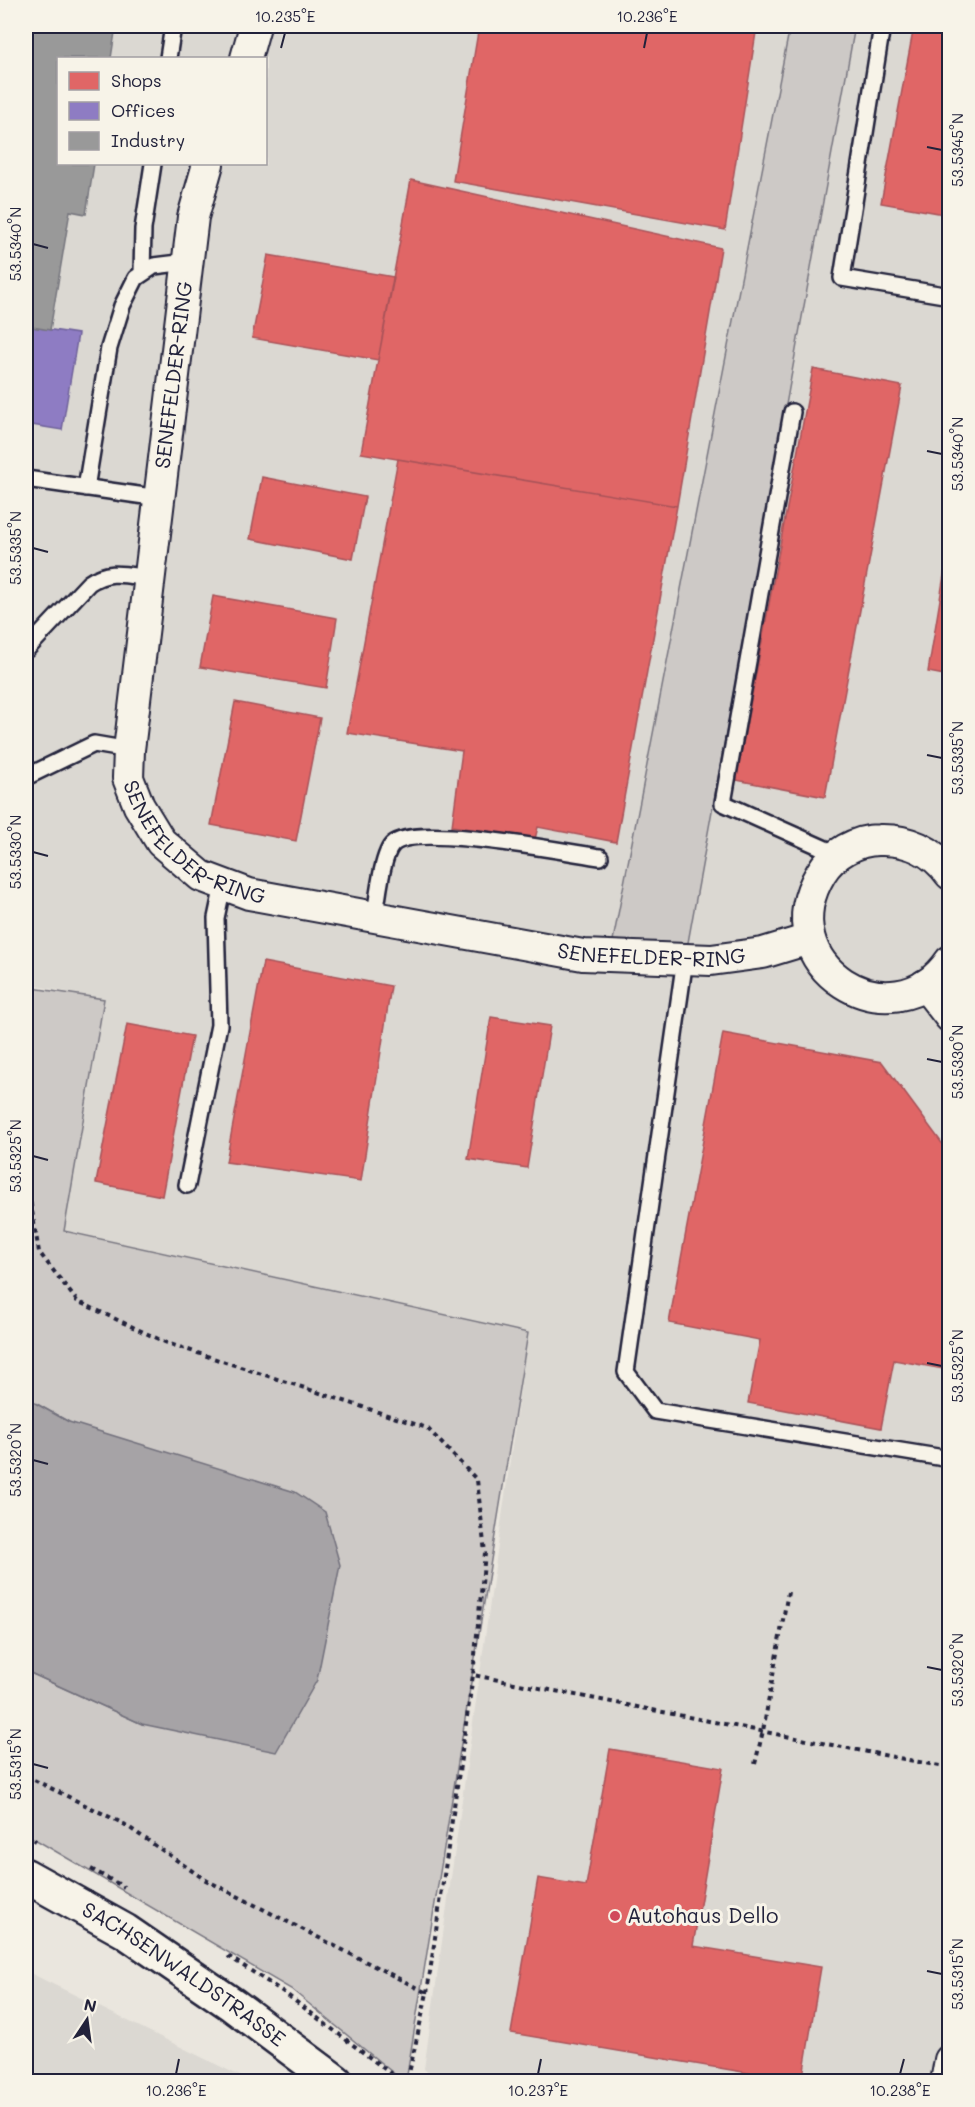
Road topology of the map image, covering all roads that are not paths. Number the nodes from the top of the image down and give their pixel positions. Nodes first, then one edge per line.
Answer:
1 (173, 26) edge
2 (255, 26) edge
3 (882, 26) edge
4 (168, 57) edge
5 (246, 57) edge
6 (153, 165) edge
7 (208, 165) edge
8 (188, 262) junction
9 (142, 273) junction
10 (950, 297) edge
11 (792, 412) dead end
12 (26, 479) edge
13 (86, 488) junction
14 (159, 498) junction
15 (149, 578) junction
16 (26, 650) edge
17 (129, 750) junction
18 (26, 777) edge
19 (839, 855) junction
20 (600, 857) dead end
21 (947, 864) edge
22 (223, 885) junction
23 (375, 917) junction
24 (809, 939) junction
25 (685, 959) junction
26 (950, 961) edge
27 (925, 985) junction
28 (950, 1017) edge
29 (187, 1185) dead end
30 (950, 1459) edge
31 (26, 1876) edge
32 (950, 2060) edge
33 (336, 2082) edge
34 (946, 2082) edge

1 - 4 lane
2 - 5 street
3 - 10 lane
6 - 9 lane
7 - 8 street, SENEFELDER-RING
8 - 9 lane
8 - 14 street, SENEFELDER-RING
9 - 13 lane
11 - 19 lane
12 - 13 lane
13 - 14 lane
14 - 15 street, SENEFELDER-RING
15 - 16 lane
15 - 17 street, SENEFELDER-RING
17 - 18 lane
17 - 22 street, SENEFELDER-RING
19 - 21 street
19 - 24 street
20 - 23 lane
22 - 23 street, SENEFELDER-RING
22 - 29 lane
23 - 25 street, SENEFELDER-RING
24 - 25 street, SENEFELDER-RING
24 - 27 street
25 - 30 lane
26 - 27 street
27 - 28 street
31 - 33 main road, SACHSENWALDSTRASSE
32 - 34 street

